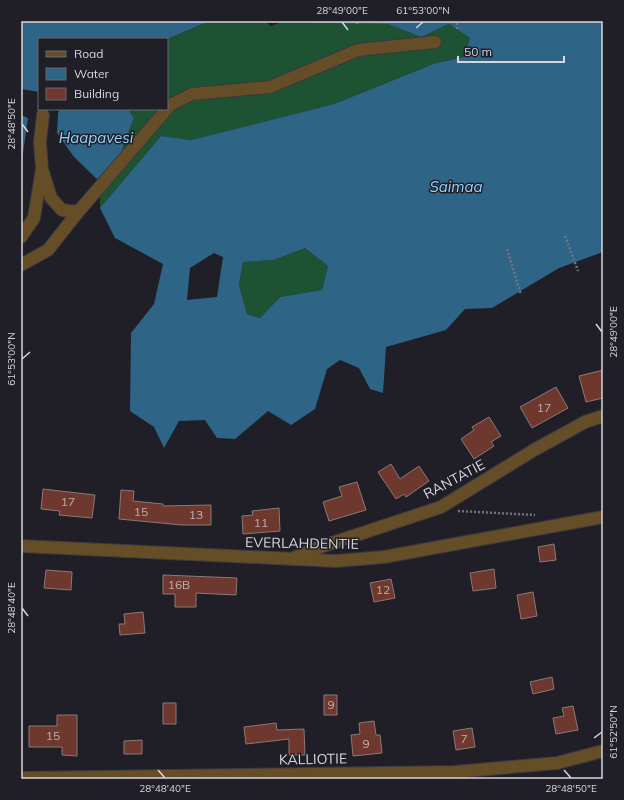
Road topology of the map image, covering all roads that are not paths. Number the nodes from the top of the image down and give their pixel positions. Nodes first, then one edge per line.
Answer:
1 (435, 42) dead end
2 (168, 108) edge
3 (166, 110) edge
4 (43, 115) dead end
5 (42, 169) junction
6 (78, 212) junction
7 (21, 237) edge
8 (21, 265) edge
9 (603, 416) edge
10 (603, 517) edge
11 (21, 546) edge
12 (288, 560) junction
13 (603, 751) edge
14 (21, 778) edge

1 - 2 street
3 - 6 street
4 - 5 street
5 - 6 street
5 - 7 street
6 - 8 street
9 - 12 street, RANTATIE
10 - 12 street, EVERLAHDENTIE
11 - 12 street, EVERLAHDENTIE
13 - 14 street, KALLIOTIE

